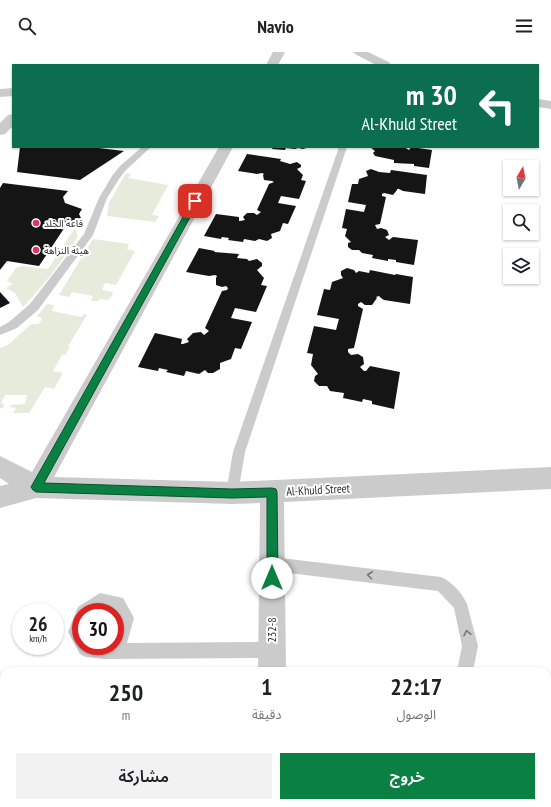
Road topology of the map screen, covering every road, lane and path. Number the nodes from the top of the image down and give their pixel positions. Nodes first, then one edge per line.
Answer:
1 (279, 52) edge
2 (359, 52) edge
3 (273, 64) edge
4 (381, 64) edge
5 (12, 92) edge
6 (0, 93) edge
7 (539, 103) edge
8 (551, 105) edge
9 (12, 119) edge
10 (0, 131) edge
11 (146, 148) edge
12 (225, 148) edge
13 (343, 148) edge
14 (0, 331) edge
15 (0, 466) edge
16 (551, 478) edge
17 (36, 487) junction
18 (272, 492) junction
19 (232, 493) junction
20 (0, 497) edge
21 (272, 564) junction
22 (96, 603) edge
23 (118, 603) edge
24 (124, 613) edge
25 (124, 630) edge
26 (124, 648) edge
27 (272, 661) edge
28 (466, 667) edge

1 - 3 street
2 - 4 street
5 - 6 street
7 - 8 street
9 - 10 street
11 - 14 lane
12 - 17 street
13 - 19 lane
15 - 17 street, Al-Khuld Street
16 - 18 street, Al-Khuld Street
17 - 19 street, Al-Khuld Street
17 - 20 street, Al-Khuld Street
18 - 19 street, Al-Khuld Street
18 - 21 street, 232-8
21 - 27 street, 232-8
28 -> 21 lane
22 - 23 lane
24 - 25 lane
26 - 27 lane

